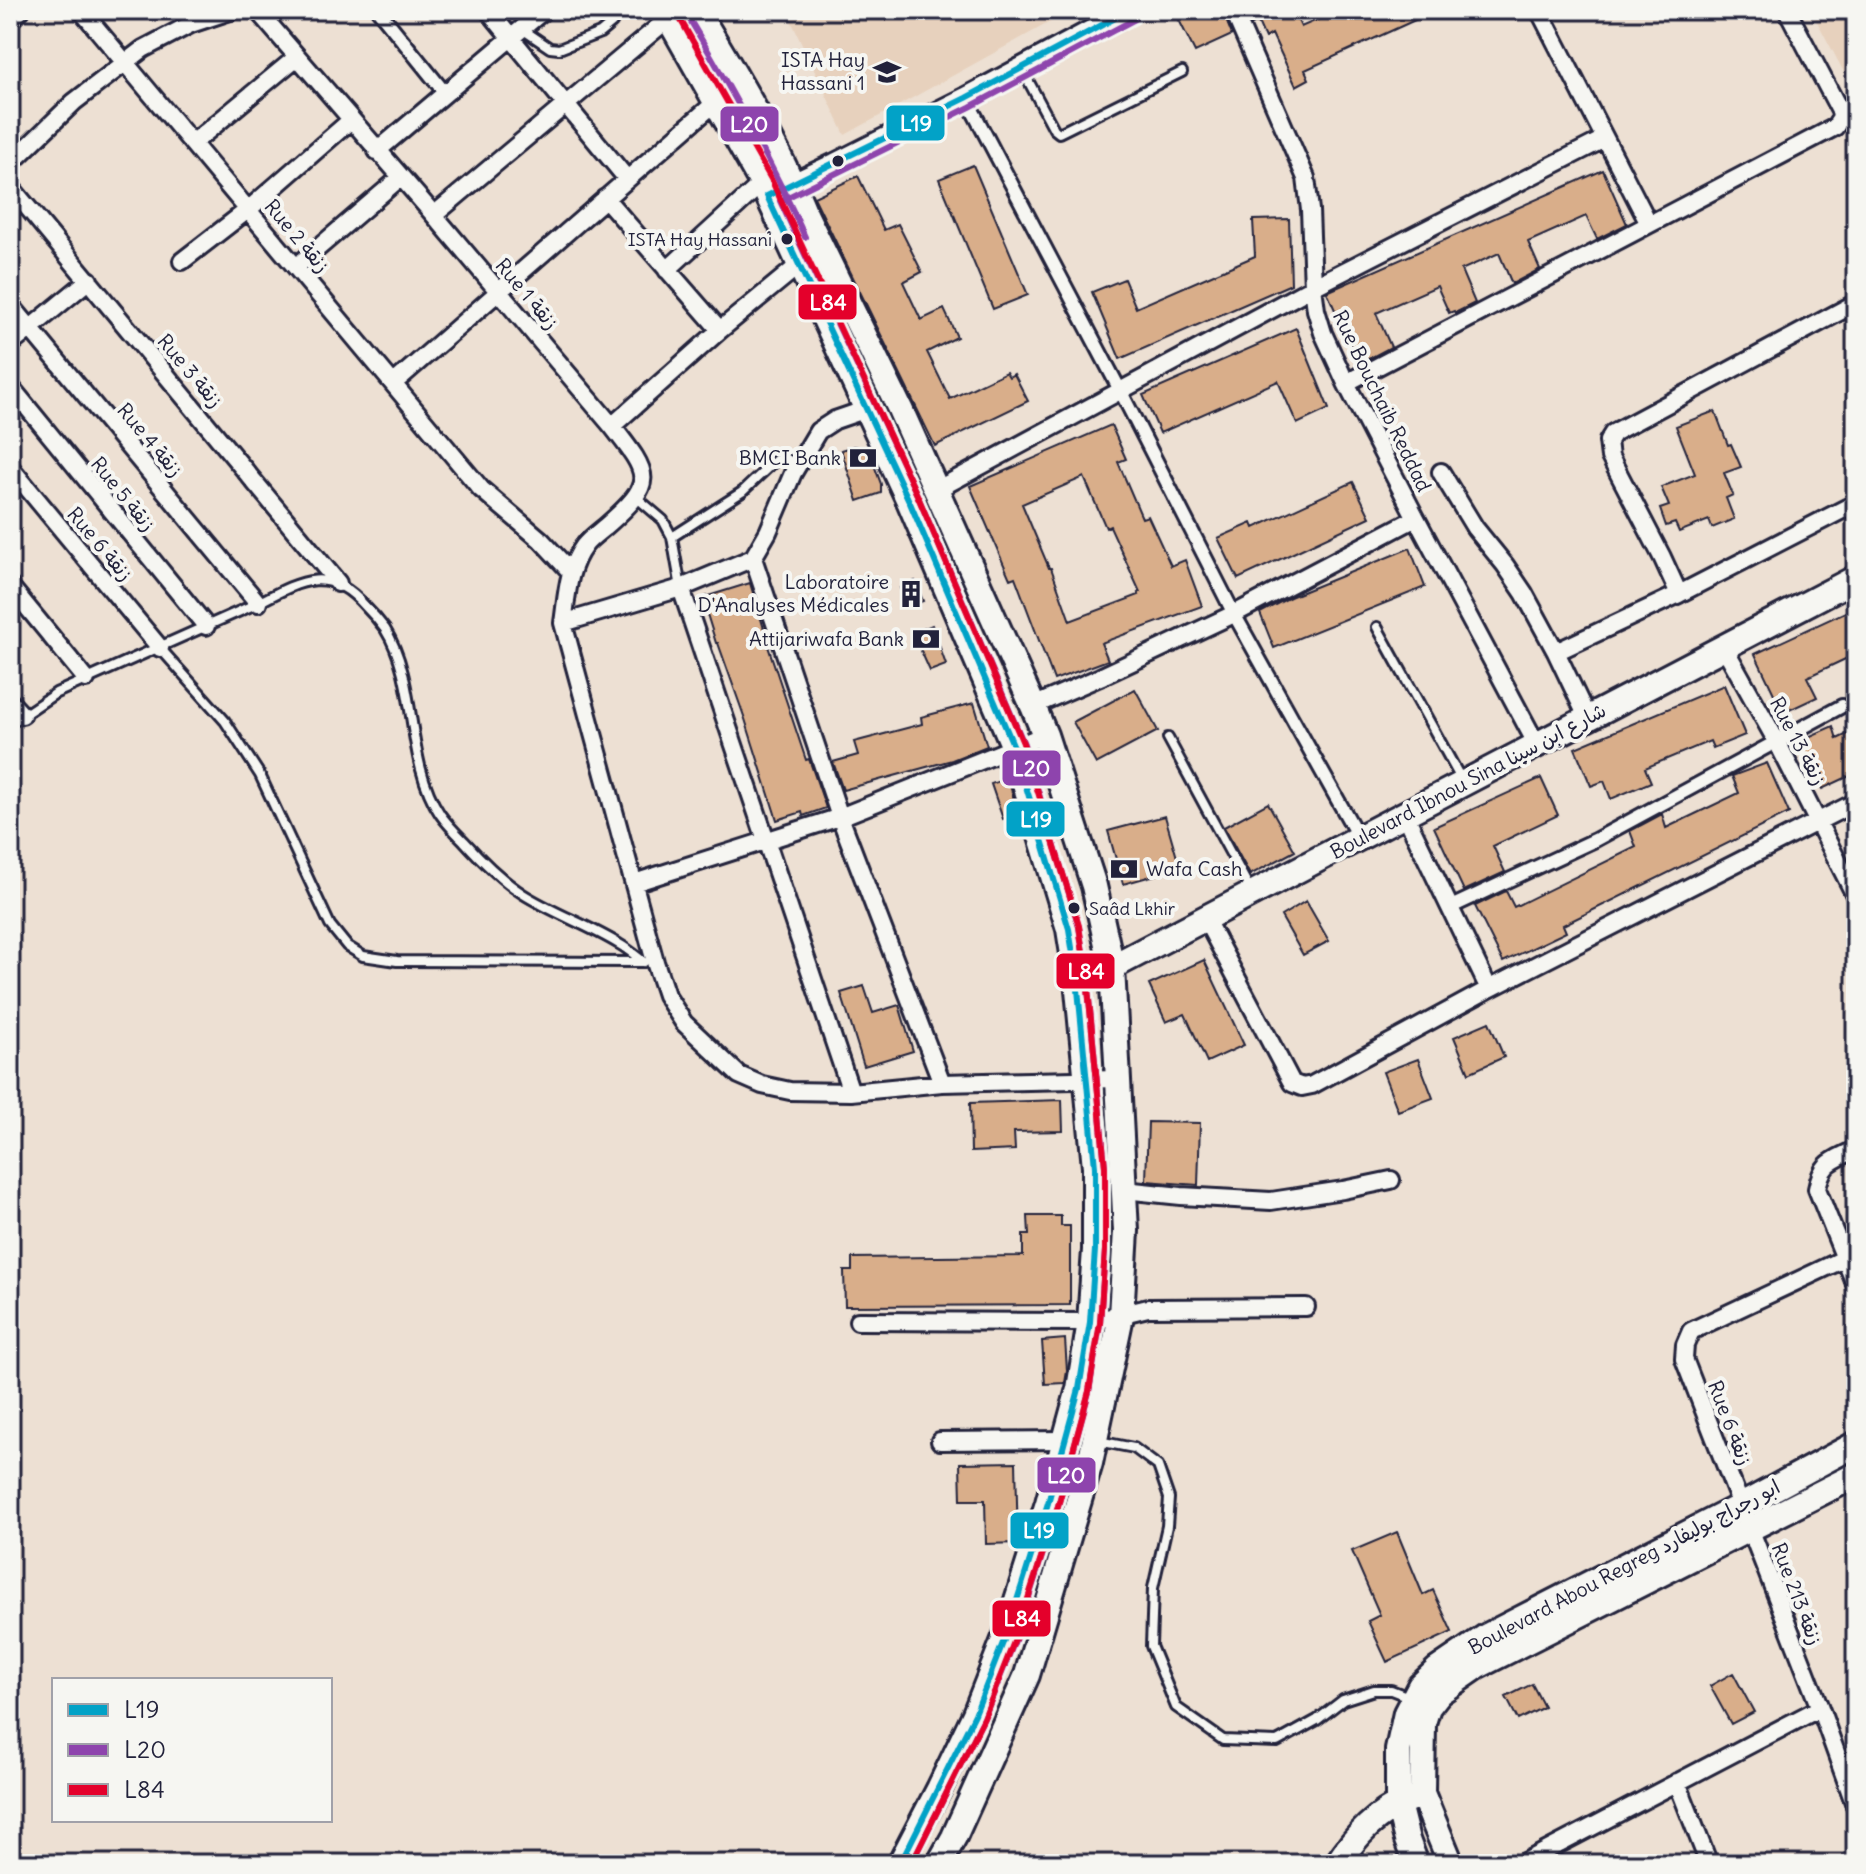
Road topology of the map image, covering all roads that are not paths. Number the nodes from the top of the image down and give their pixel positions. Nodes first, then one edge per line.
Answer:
1 (21, 10) edge
2 (81, 10) edge
3 (233, 10) edge
4 (257, 10) edge
5 (378, 10) edge
6 (488, 10) edge
7 (544, 10) edge
8 (615, 10) edge
9 (696, 10) edge
10 (1130, 10) edge
11 (1233, 10) edge
12 (1539, 10) edge
13 (1787, 10) edge
14 (667, 14) edge
15 (10, 20) edge
16 (516, 33) junction
17 (297, 57) junction
18 (124, 62) junction
19 (1021, 68) junction
20 (1182, 72) dead end
21 (445, 93) junction
22 (966, 98) junction
23 (716, 102) junction
24 (565, 104) junction
25 (351, 120) junction
26 (1604, 139) junction
27 (193, 143) junction
28 (377, 151) junction
29 (10, 164) edge
30 (401, 177) junction
31 (627, 179) junction
32 (792, 184) junction
33 (10, 186) edge
34 (764, 190) junction
35 (605, 198) junction
36 (249, 209) junction
37 (434, 215) junction
38 (1649, 224) junction
39 (182, 261) dead end
40 (799, 265) junction
41 (297, 266) junction
42 (667, 270) junction
43 (89, 280) junction
44 (1313, 287) junction
45 (499, 291) junction
46 (1856, 303) edge
47 (10, 304) edge
48 (30, 327) junction
49 (720, 330) junction
50 (10, 345) edge
51 (394, 383) junction
52 (1346, 383) junction
53 (10, 386) edge
54 (1121, 392) junction
55 (867, 409) junction
56 (612, 426) junction
57 (798, 464) junction
58 (10, 467) edge
59 (1441, 472) dead end
60 (938, 489) junction
61 (636, 497) junction
62 (1856, 503) edge
63 (1416, 518) junction
64 (672, 537) junction
65 (753, 558) junction
66 (570, 571) junction
67 (1856, 578) edge
68 (338, 583) junction
69 (10, 586) edge
70 (681, 588) junction
71 (1679, 594) junction
72 (258, 603) junction
73 (1234, 614) junction
74 (563, 623) junction
75 (206, 626) junction
76 (1377, 627) dead end
77 (1724, 647) junction
78 (160, 648) junction
79 (1556, 652) junction
80 (86, 679) junction
81 (10, 702) edge
82 (1033, 706) junction
83 (1842, 706) dead end
84 (1588, 719) junction
85 (16, 720) edge
86 (1045, 735) junction
87 (1168, 738) dead end
88 (1777, 742) junction
89 (1537, 745) junction
90 (1014, 747) junction
91 (1464, 783) junction
92 (1856, 802) edge
93 (1405, 814) junction
94 (840, 817) junction
95 (1818, 822) junction
96 (1359, 838) junction
97 (765, 840) junction
98 (634, 883) junction
99 (1252, 894) junction
100 (1856, 897) edge
101 (1451, 907) junction
102 (1205, 918) junction
103 (650, 962) junction
104 (1112, 967) junction
105 (1077, 979) junction
106 (1489, 989) junction
107 (1118, 1079) junction
108 (1088, 1080) junction
109 (942, 1083) junction
110 (851, 1092) junction
111 (1856, 1149) edge
112 (1391, 1180) dead end
113 (1124, 1190) junction
114 (1846, 1258) junction
115 (1856, 1286) edge
116 (1306, 1307) dead end
117 (1121, 1316) junction
118 (858, 1321) dead end
119 (1090, 1322) junction
120 (1065, 1440) junction
121 (1095, 1440) junction
122 (940, 1441) dead end
123 (1856, 1444) edge
124 (1856, 1475) edge
125 (1745, 1517) junction
126 (1413, 1699) junction
127 (1820, 1708) junction
128 (1677, 1782) junction
129 (1422, 1793) junction
130 (1398, 1804) junction
131 (1856, 1808) edge
132 (905, 1854) edge
133 (943, 1863) edge
134 (1337, 1864) edge
135 (1416, 1864) edge
136 (1451, 1864) edge
137 (1521, 1864) edge
138 (1709, 1864) edge

1 - 15 street
2 - 18 street, Rue 2 زنقة
3 - 18 street
4 - 17 street, Rue 1 زنقة
5 - 21 street
6 - 16 street
7 - 16 street
8 - 16 lane
9 - 32 main road
10 - 19 street
11 - 44 street, Rue Bouchaib Reddad
12 - 26 street
13 - 38 street
14 - 23 main road
14 - 24 street
16 - 21 street
16 - 24 street
17 - 25 street, Rue 1 زنقة
17 - 27 street
18 - 27 street, Rue 2 زنقة
18 - 29 street
19 - 20 lane
19 - 22 street
21 - 28 street
22 - 32 street
22 - 54 street
23 - 31 street
23 - 34 main road
24 - 31 street
24 - 37 street
25 - 28 street, Rue 1 زنقة
25 - 36 street
26 - 38 street
26 - 44 street
27 - 36 street, Rue 2 زنقة
28 - 30 street, Rue 1 زنقة
30 - 37 street, Rue 1 زنقة
30 - 41 street
31 - 35 street
32 - 34 street
32 - 60 main road
33 - 43 street, Rue 3 زنقة
34 - 40 main road
34 - 42 street
35 - 42 street
35 - 45 street
36 - 39 street
36 - 41 street, Rue 2 زنقة
37 - 45 street, Rue 1 زنقة
38 - 52 street
40 - 49 street
40 - 55 main road
41 - 51 street, Rue 2 زنقة
42 - 49 street
43 - 48 street
43 - 68 street, Rue 3 زنقة
44 - 52 street, Rue Bouchaib Reddad
44 - 54 street
45 - 51 street
45 - 56 street, Rue 1 زنقة
46 - 71 street
47 - 48 street, Rue 4 زنقة
48 - 50 street
48 - 72 street, Rue 4 زنقة
49 - 56 street
51 - 66 street, Rue 2 زنقة
52 - 63 street, Rue Bouchaib Reddad
53 - 75 street, Rue 5 زنقة
54 - 60 street
54 - 73 street
55 - 57 street
55 - 90 main road
56 - 61 street, Rue 1 زنقة
57 - 64 lane
57 - 65 street
58 - 78 street, Rue 6 زنقة
59 - 79 street
60 - 82 main road
61 - 64 lane
61 - 66 street
62 - 71 street
63 - 73 street
63 - 89 street, Rue Bouchaib Reddad
64 - 70 lane
65 - 70 street
65 - 94 street
66 - 74 street
67 - 77 main road, Boulevard Ibnou Sina شارع ابن سينا
68 - 72 lane
68 - 103 lane
69 - 80 street
70 - 74 street
70 - 97 street
71 - 79 street
72 - 75 lane
73 - 82 street
73 - 96 street
74 - 98 street
75 - 78 lane
76 - 91 lane
77 - 84 main road, Boulevard Ibnou Sina شارع ابن سينا
77 - 88 street, Rue 13 زنقة
78 - 80 lane
78 - 103 lane
79 - 84 street
80 - 85 lane
81 - 85 street
82 - 86 main road
83 - 88 street
84 - 89 main road, Boulevard Ibnou Sina شارع ابن سينا
86 - 90 street
86 - 104 main road
87 - 99 lane
88 - 95 street, Rue 13 زنقة
88 - 101 street
89 - 91 main road, Boulevard Ibnou Sina شارع ابن سينا
90 - 94 street
90 - 105 main road
91 - 93 main road, Boulevard Ibnou Sina شارع ابن سينا
92 - 95 street
93 - 96 main road, Boulevard Ibnou Sina شارع ابن سينا
93 - 101 street
94 - 97 street
94 - 109 street
95 - 100 street, Rue 13 زنقة
95 - 106 street
96 - 99 main road, Boulevard Ibnou Sina شارع ابن سينا
97 - 98 street
97 - 110 street
98 - 103 street
99 - 102 main road, Boulevard Ibnou Sina شارع ابن سينا
101 - 106 street
102 - 104 main road, Boulevard Ibnou Sina شارع ابن سينا
102 - 106 street
103 - 110 street
104 - 105 main road, Boulevard Ibnou Sina شارع ابن سينا
104 - 107 main road
105 - 108 main road
107 - 108 street
107 - 113 main road
108 - 109 street
108 - 119 main road
109 - 110 street
111 - 114 street
112 - 113 street
113 - 117 main road
114 - 115 street
114 - 125 street, Rue 6 زنقة
116 - 117 street
117 - 119 street
117 - 121 main road
118 - 119 street
119 - 120 main road
120 - 122 street
120 - 132 main road
121 - 126 lane
121 - 133 main road
123 - 125 main road, Boulevard Abou Regreg ابو رجراج بوليفارد
124 - 125 main road
125 - 126 main road, Boulevard Abou Regreg ابو رجراج بوليفارد
125 - 127 street, Rue 213 زنقة
125 - 129 main road
126 - 130 main road, Boulevard Abou Regreg ابو رجراج بوليفارد
127 - 128 street
127 - 131 street, Rue 213 زنقة
128 - 137 street
128 - 138 street
129 - 130 main road
129 - 136 main road
130 - 134 main road
130 - 135 main road, Boulevard Abou Regreg ابو رجراج بوليفارد
132 - 133 street

